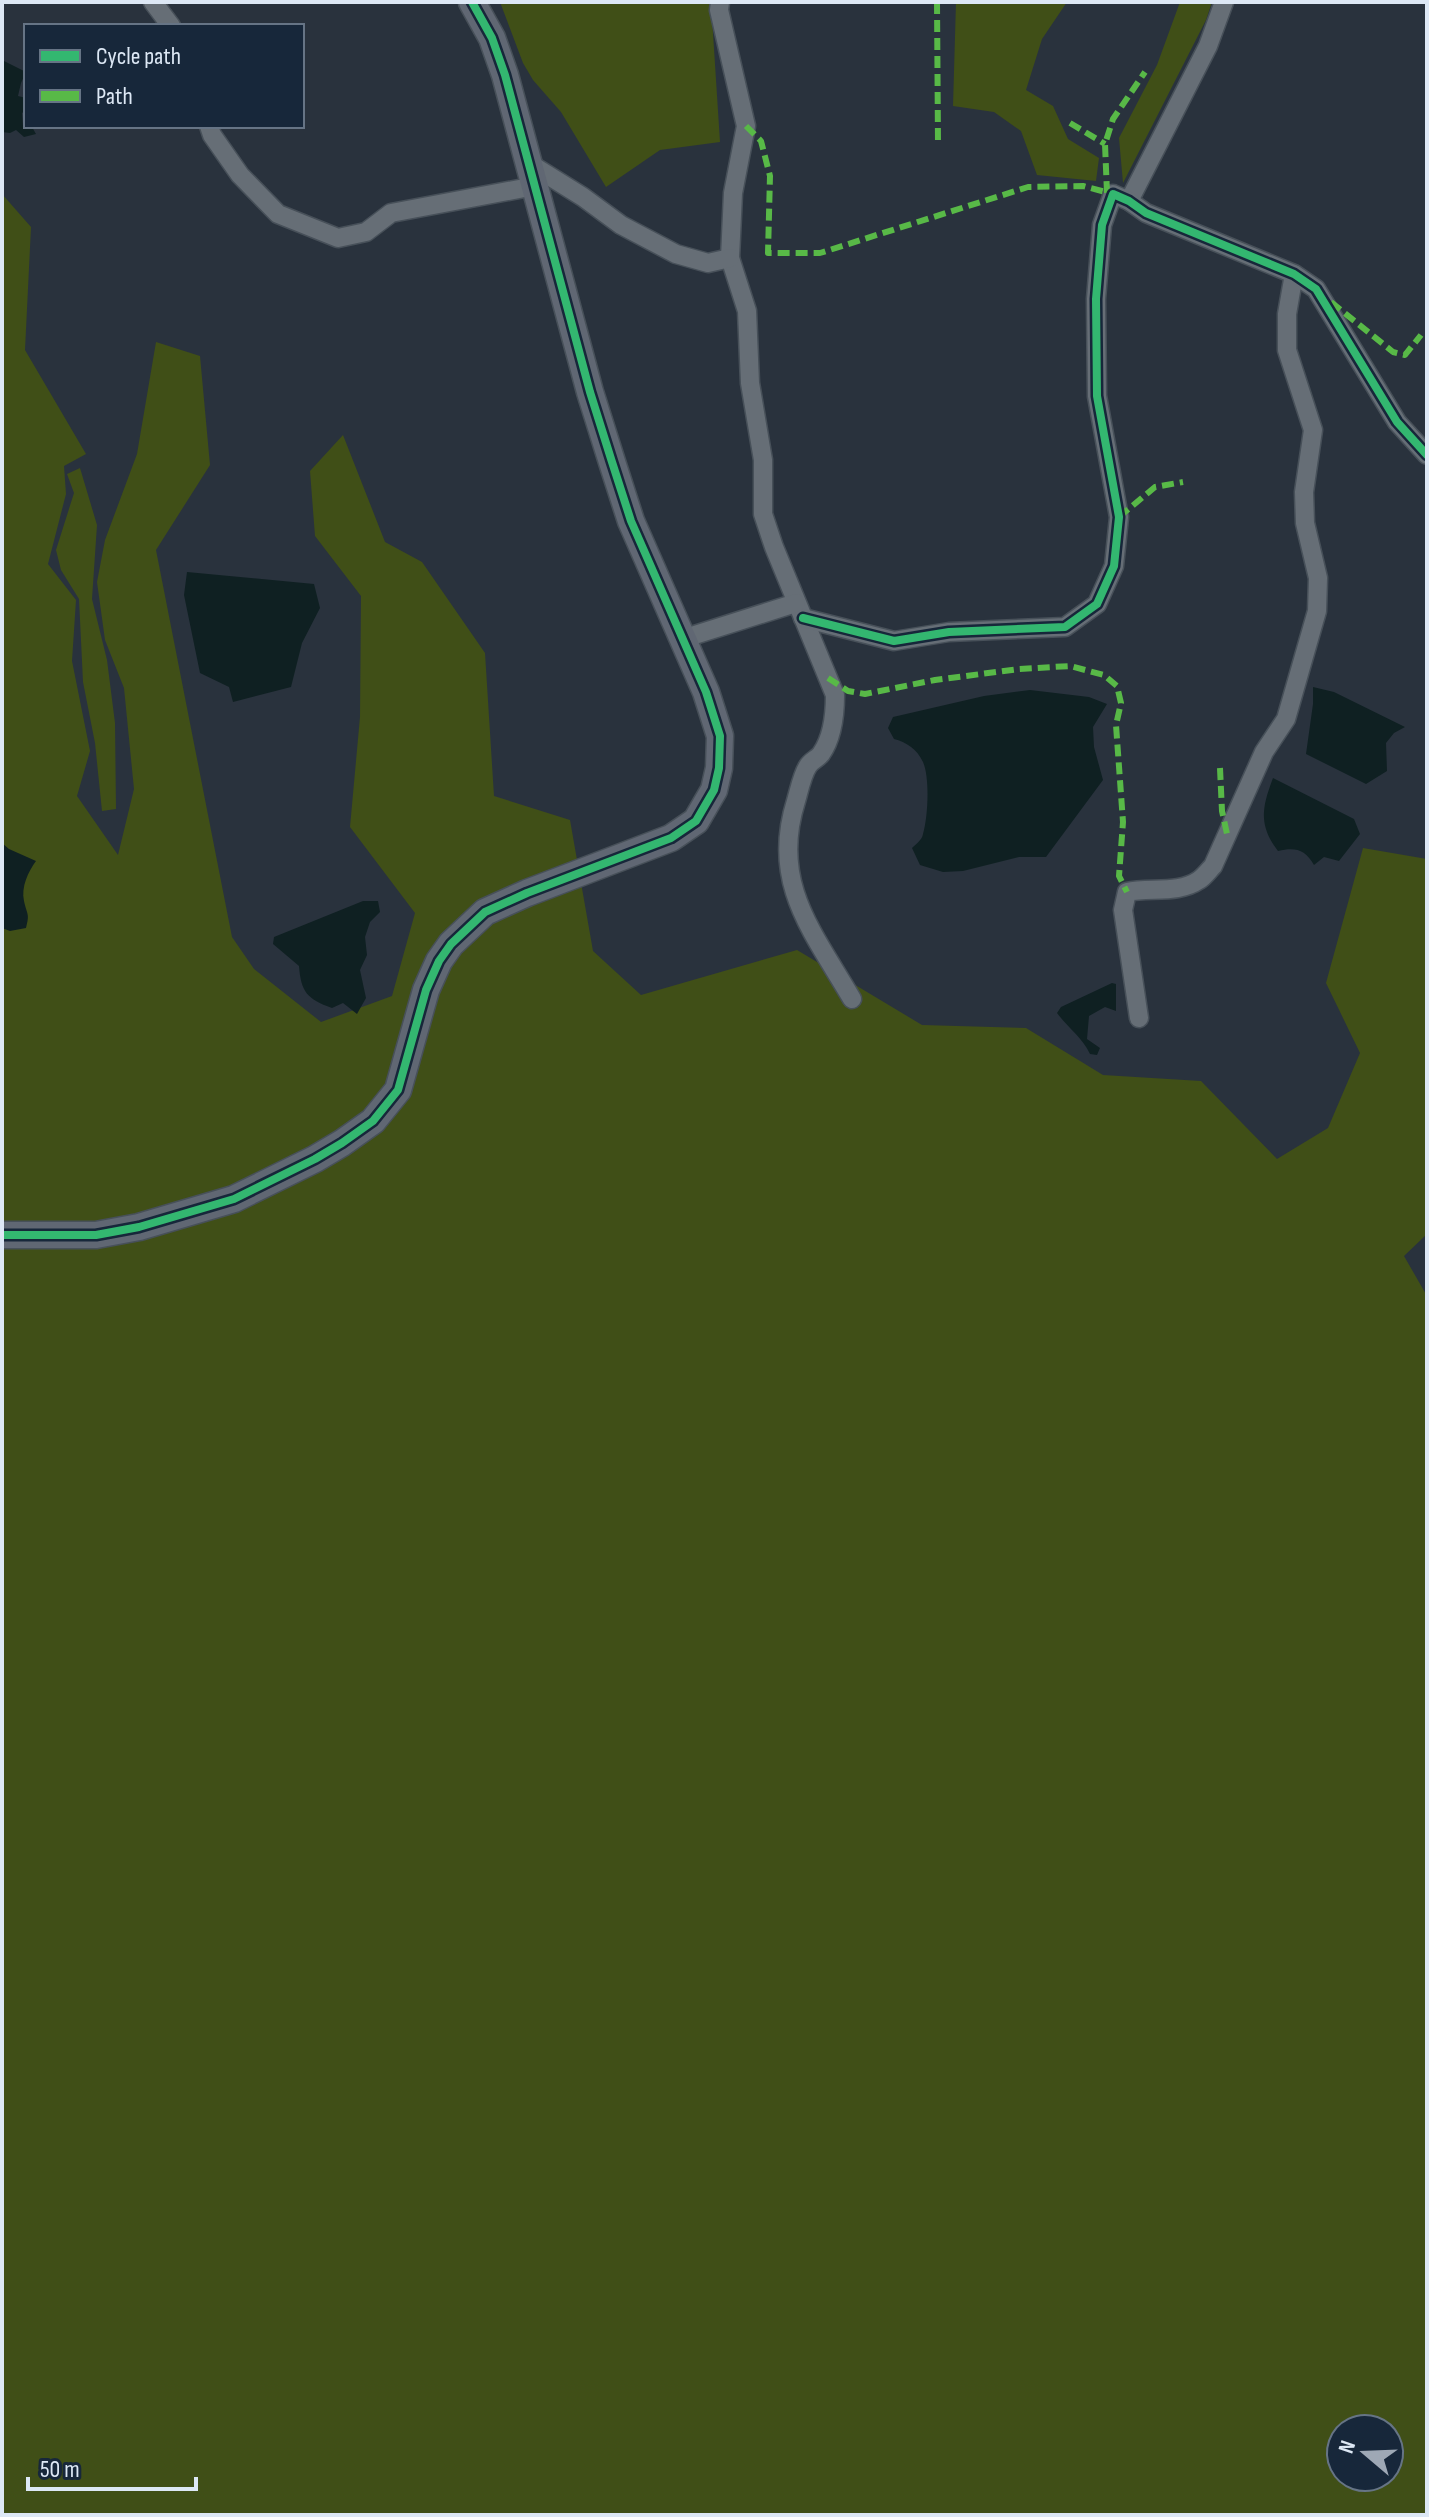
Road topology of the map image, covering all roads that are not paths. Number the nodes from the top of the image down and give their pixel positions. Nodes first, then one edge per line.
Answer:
1 (153, 2) edge
2 (472, 2) edge
3 (720, 2) edge
4 (1224, 2) edge
5 (170, 24) edge
6 (210, 128) edge
7 (532, 175) junction
8 (1129, 201) junction
9 (730, 258) junction
10 (1294, 274) junction
11 (1427, 455) edge
12 (800, 610) junction
13 (682, 639) junction
14 (852, 999) dead end
15 (1139, 1018) dead end
16 (2, 1235) edge

1 - 5 street
2 - 7 street
3 - 9 street
4 - 8 street
6 - 7 street
7 - 9 street
7 - 13 street
8 - 10 street
8 - 12 street
9 - 12 street
10 - 11 street
10 - 15 street
12 - 13 street
12 - 14 street
13 - 16 street

